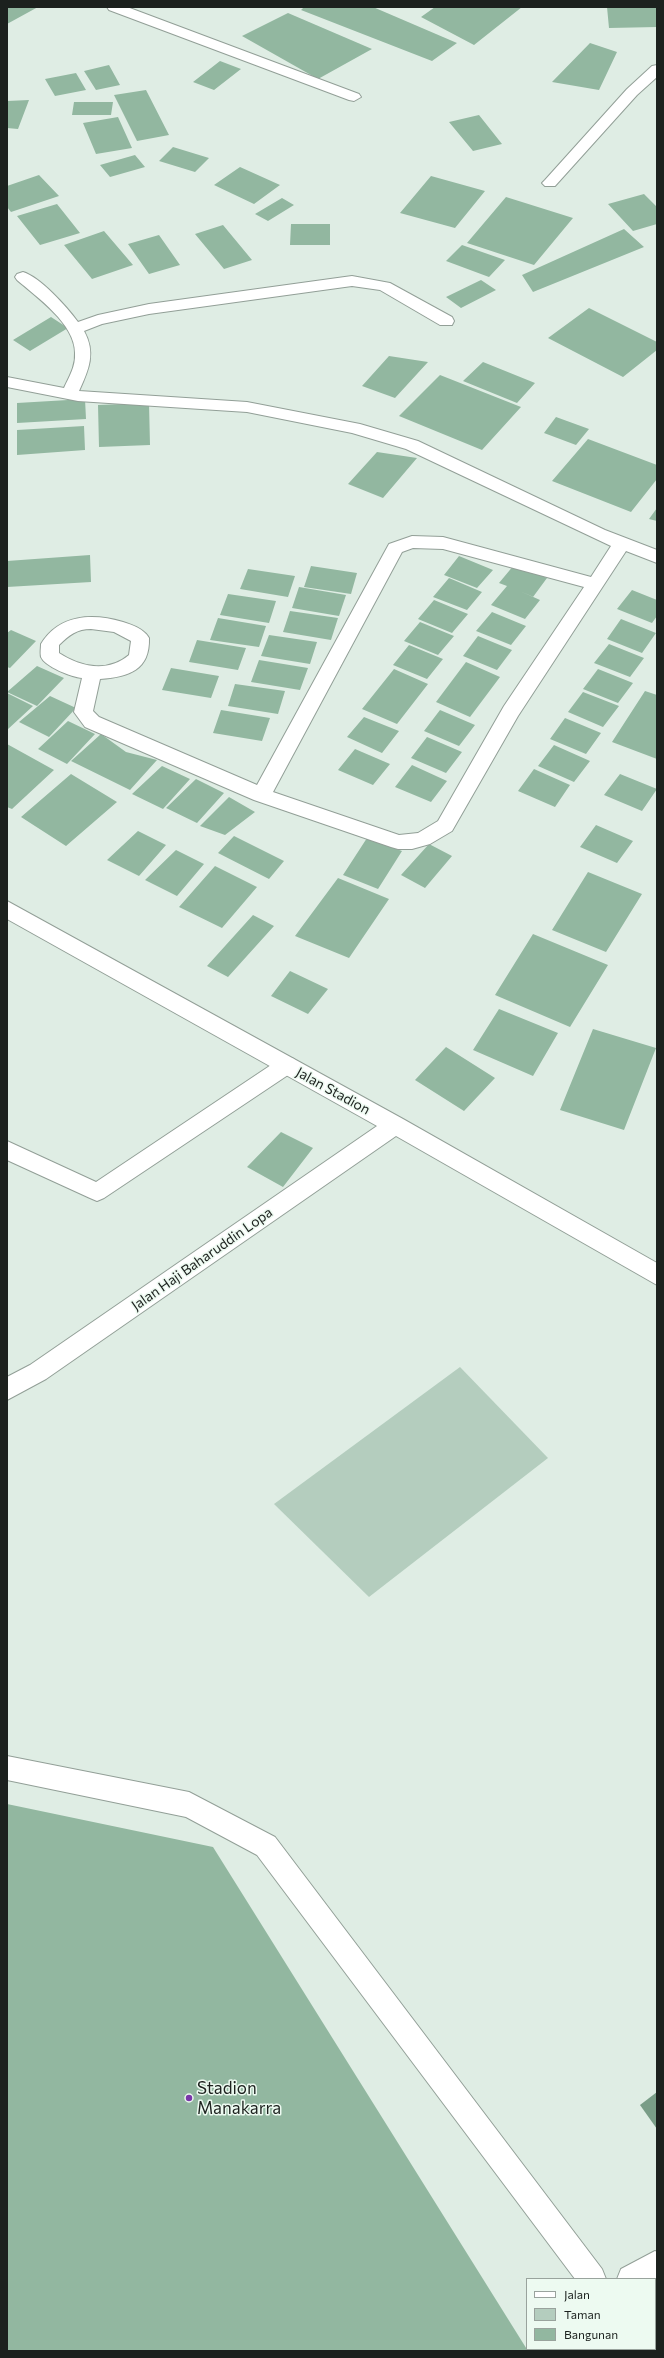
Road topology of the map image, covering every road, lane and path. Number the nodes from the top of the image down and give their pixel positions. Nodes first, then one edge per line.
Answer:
1 (114, 7) edge
2 (657, 69) edge
3 (354, 97) dead end
4 (550, 183) dead end
5 (23, 277) dead end
6 (446, 321) dead end
7 (74, 329) junction
8 (7, 382) edge
9 (69, 394) junction
10 (622, 543) junction
11 (657, 557) edge
12 (595, 584) junction
13 (93, 672) dead end
14 (261, 795) junction
15 (7, 909) edge
16 (287, 1065) junction
17 (395, 1125) junction
18 (7, 1150) edge
19 (657, 1275) edge
20 (7, 1390) edge
21 (7, 1768) edge
22 (655, 2265) dead end
23 (591, 2278) edge
24 (633, 2278) edge

1 - 3 street
2 - 4 street
5 - 7 street
6 - 7 street
7 - 9 street
8 - 9 street
9 - 10 street
10 - 11 street
10 - 12 street
12 - 14 street
12 - 14 street
13 - 14 street
15 - 16 street, Jalan Stadion
16 - 17 street, Jalan Stadion
16 - 18 lane
17 - 19 street, Jalan Stadion
17 - 20 street, Jalan Haji Baharuddin Lopa
21 - 23 lane
22 - 24 lane

